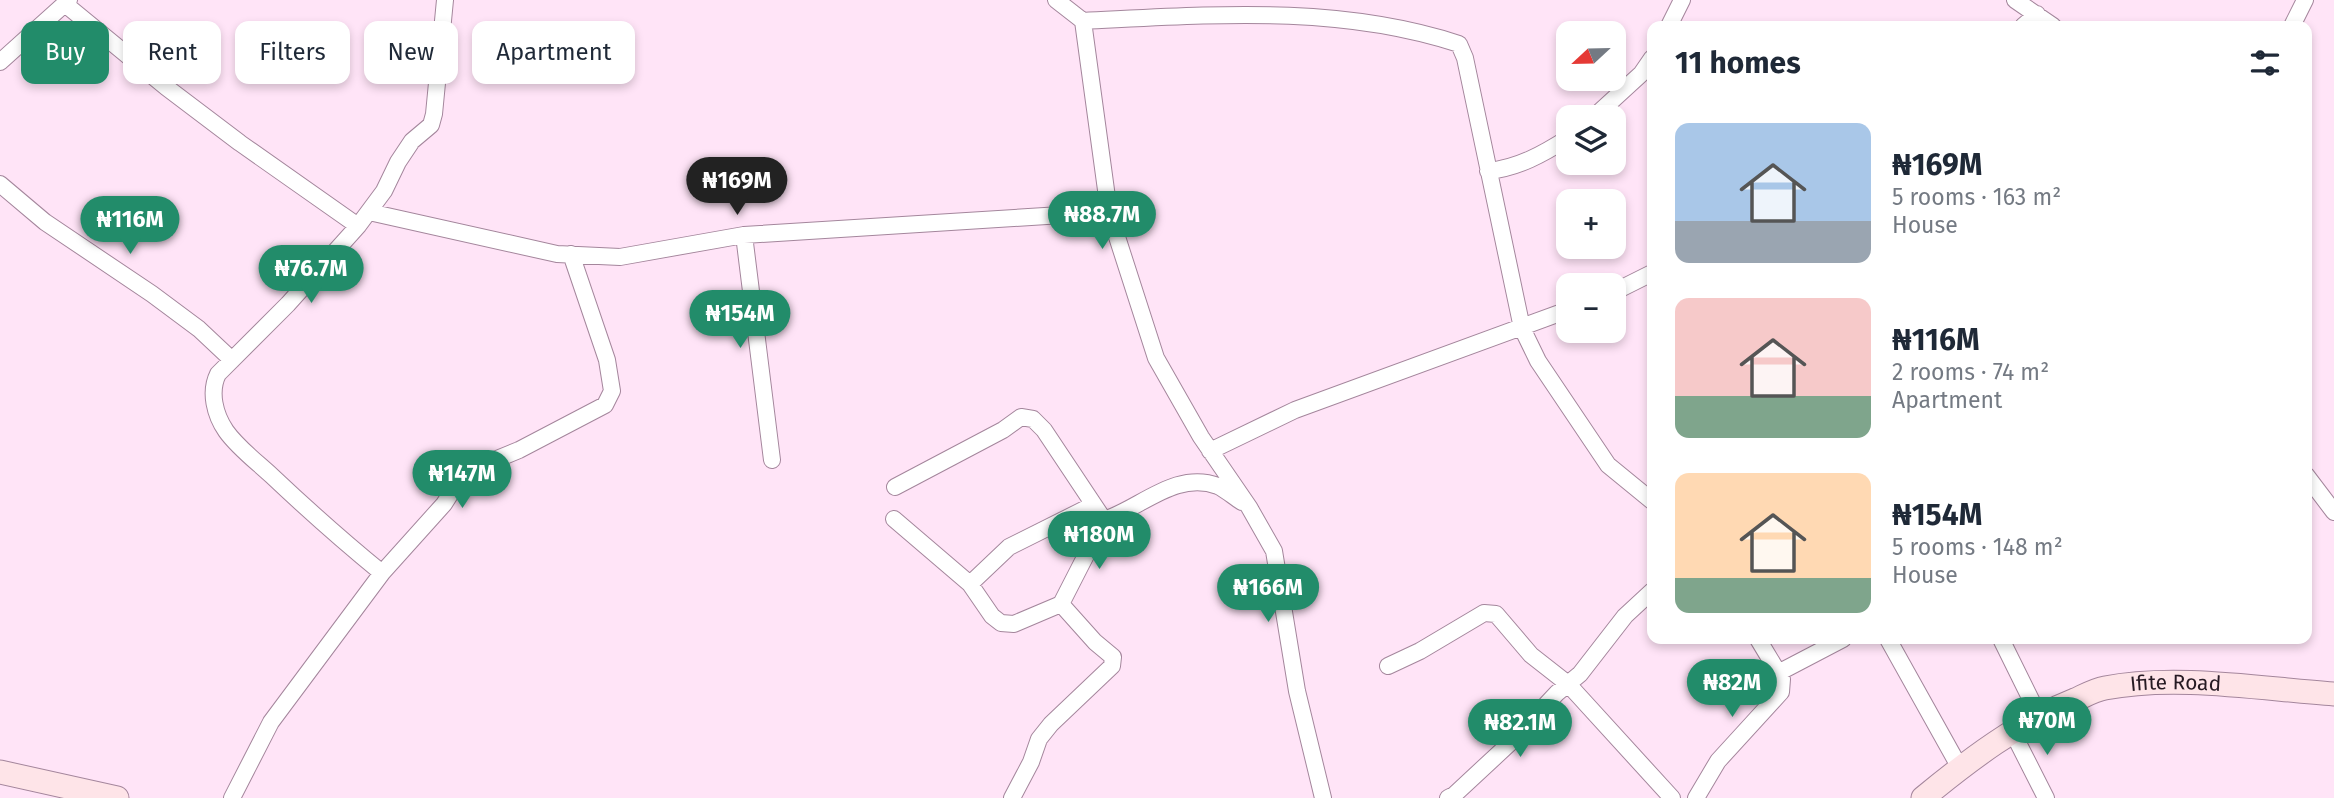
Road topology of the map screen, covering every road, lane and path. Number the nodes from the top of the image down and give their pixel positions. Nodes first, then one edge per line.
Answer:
1 (445, 0) edge
2 (1056, 0) edge
3 (1682, 0) edge
4 (2015, 0) edge
5 (2305, 0) edge
6 (67, 2) edge
7 (2037, 14) junction
8 (1083, 21) junction
9 (1672, 21) edge
10 (2029, 21) edge
11 (2046, 21) edge
12 (2294, 21) edge
13 (0, 62) edge
14 (1647, 65) edge
15 (1607, 105) edge
16 (1556, 146) edge
17 (1488, 171) junction
18 (0, 184) edge
19 (369, 212) junction
20 (1109, 212) junction
21 (358, 226) junction
22 (744, 235) junction
23 (571, 254) junction
24 (1647, 276) edge
25 (1626, 286) edge
26 (1556, 315) edge
27 (1522, 328) junction
28 (232, 360) junction
29 (1210, 450) junction
30 (772, 460) dead end
31 (2312, 483) edge
32 (895, 487) dead end
33 (1647, 497) edge
34 (1093, 505) junction
35 (1250, 507) junction
36 (2334, 512) edge
37 (894, 519) dead end
38 (1104, 520) junction
39 (382, 573) junction
40 (970, 584) junction
41 (1647, 596) edge
42 (1061, 604) junction
43 (1761, 644) edge
44 (1833, 644) edge
45 (1891, 644) edge
46 (2003, 644) edge
47 (1388, 666) dead end
48 (1778, 673) junction
49 (1568, 684) junction
50 (2334, 694) edge
51 (2039, 716) junction
52 (2013, 733) junction
53 (1960, 768) junction
54 (0, 772) edge
55 (117, 798) edge
56 (232, 798) edge
57 (1012, 798) edge
58 (1323, 798) edge
59 (1448, 798) edge
60 (1672, 798) edge
61 (1696, 798) edge
62 (1923, 798) edge
63 (2046, 798) edge

1 - 19 street
2 - 8 street
3 - 9 street
4 - 7 street
5 - 12 street
6 - 13 street
6 - 21 street
7 - 10 street
7 - 11 street
8 - 17 street
8 - 20 street
14 - 15 street
16 - 17 street
17 - 27 street
18 - 28 street
19 - 21 street
19 - 23 street
20 - 22 street
20 - 29 street
21 - 28 street
22 - 23 street
22 - 30 street
23 - 39 street
24 - 25 street
26 - 27 street
27 - 29 street
27 - 33 street
28 - 39 street
29 - 35 street
31 - 36 street
32 - 34 street
34 - 38 street
34 - 40 street
35 - 38 street
35 - 58 street
37 - 40 street
38 - 42 street
39 - 56 street
40 - 42 street
41 - 49 street
42 - 57 street
43 - 48 street
44 - 48 street
45 - 53 street
46 - 51 street
47 - 49 street
48 - 61 street
49 - 59 street
49 - 60 street
50 - 51 street, Ifite Road
51 - 52 street, Ifite Road
52 - 53 street, Ifite Road
52 - 63 street
53 - 62 street, Ifite Road
54 - 55 street

